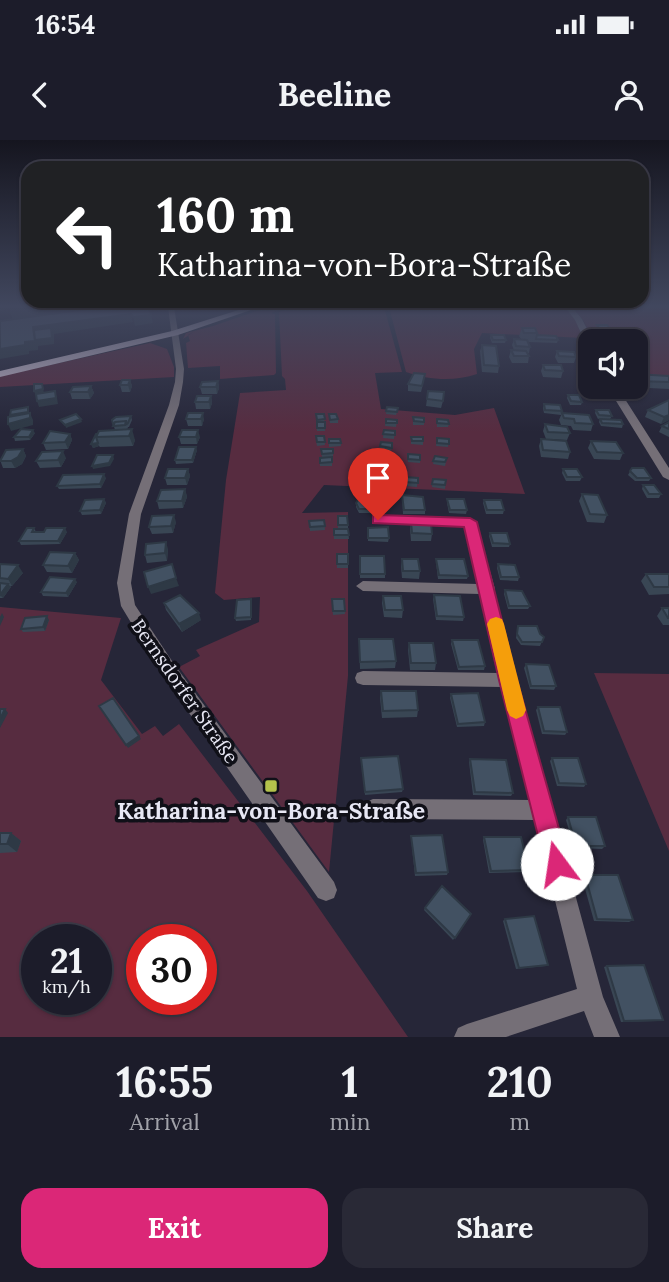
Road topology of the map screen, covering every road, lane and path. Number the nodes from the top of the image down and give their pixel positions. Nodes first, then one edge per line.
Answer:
1 (90, 349) edge
2 (100, 349) edge
3 (177, 349) edge
4 (0, 369) edge
5 (0, 374) edge
6 (620, 399) edge
7 (669, 477) edge
8 (378, 520) dead end
9 (363, 586) dead end
10 (488, 589) junction
11 (363, 678) dead end
12 (508, 680) junction
13 (373, 809) dead end
14 (544, 810) junction
15 (326, 890) dead end
16 (591, 997) junction
17 (467, 1037) edge
18 (607, 1037) edge

1 - 4 main road
2 - 5 main road
3 - 15 street, Bernsdorfer Straße
6 - 7 street
8 - 10 street
9 - 10 street
10 - 12 street
11 - 12 street
12 - 14 street
13 - 14 street
14 - 16 street
16 - 17 street
16 - 18 street

